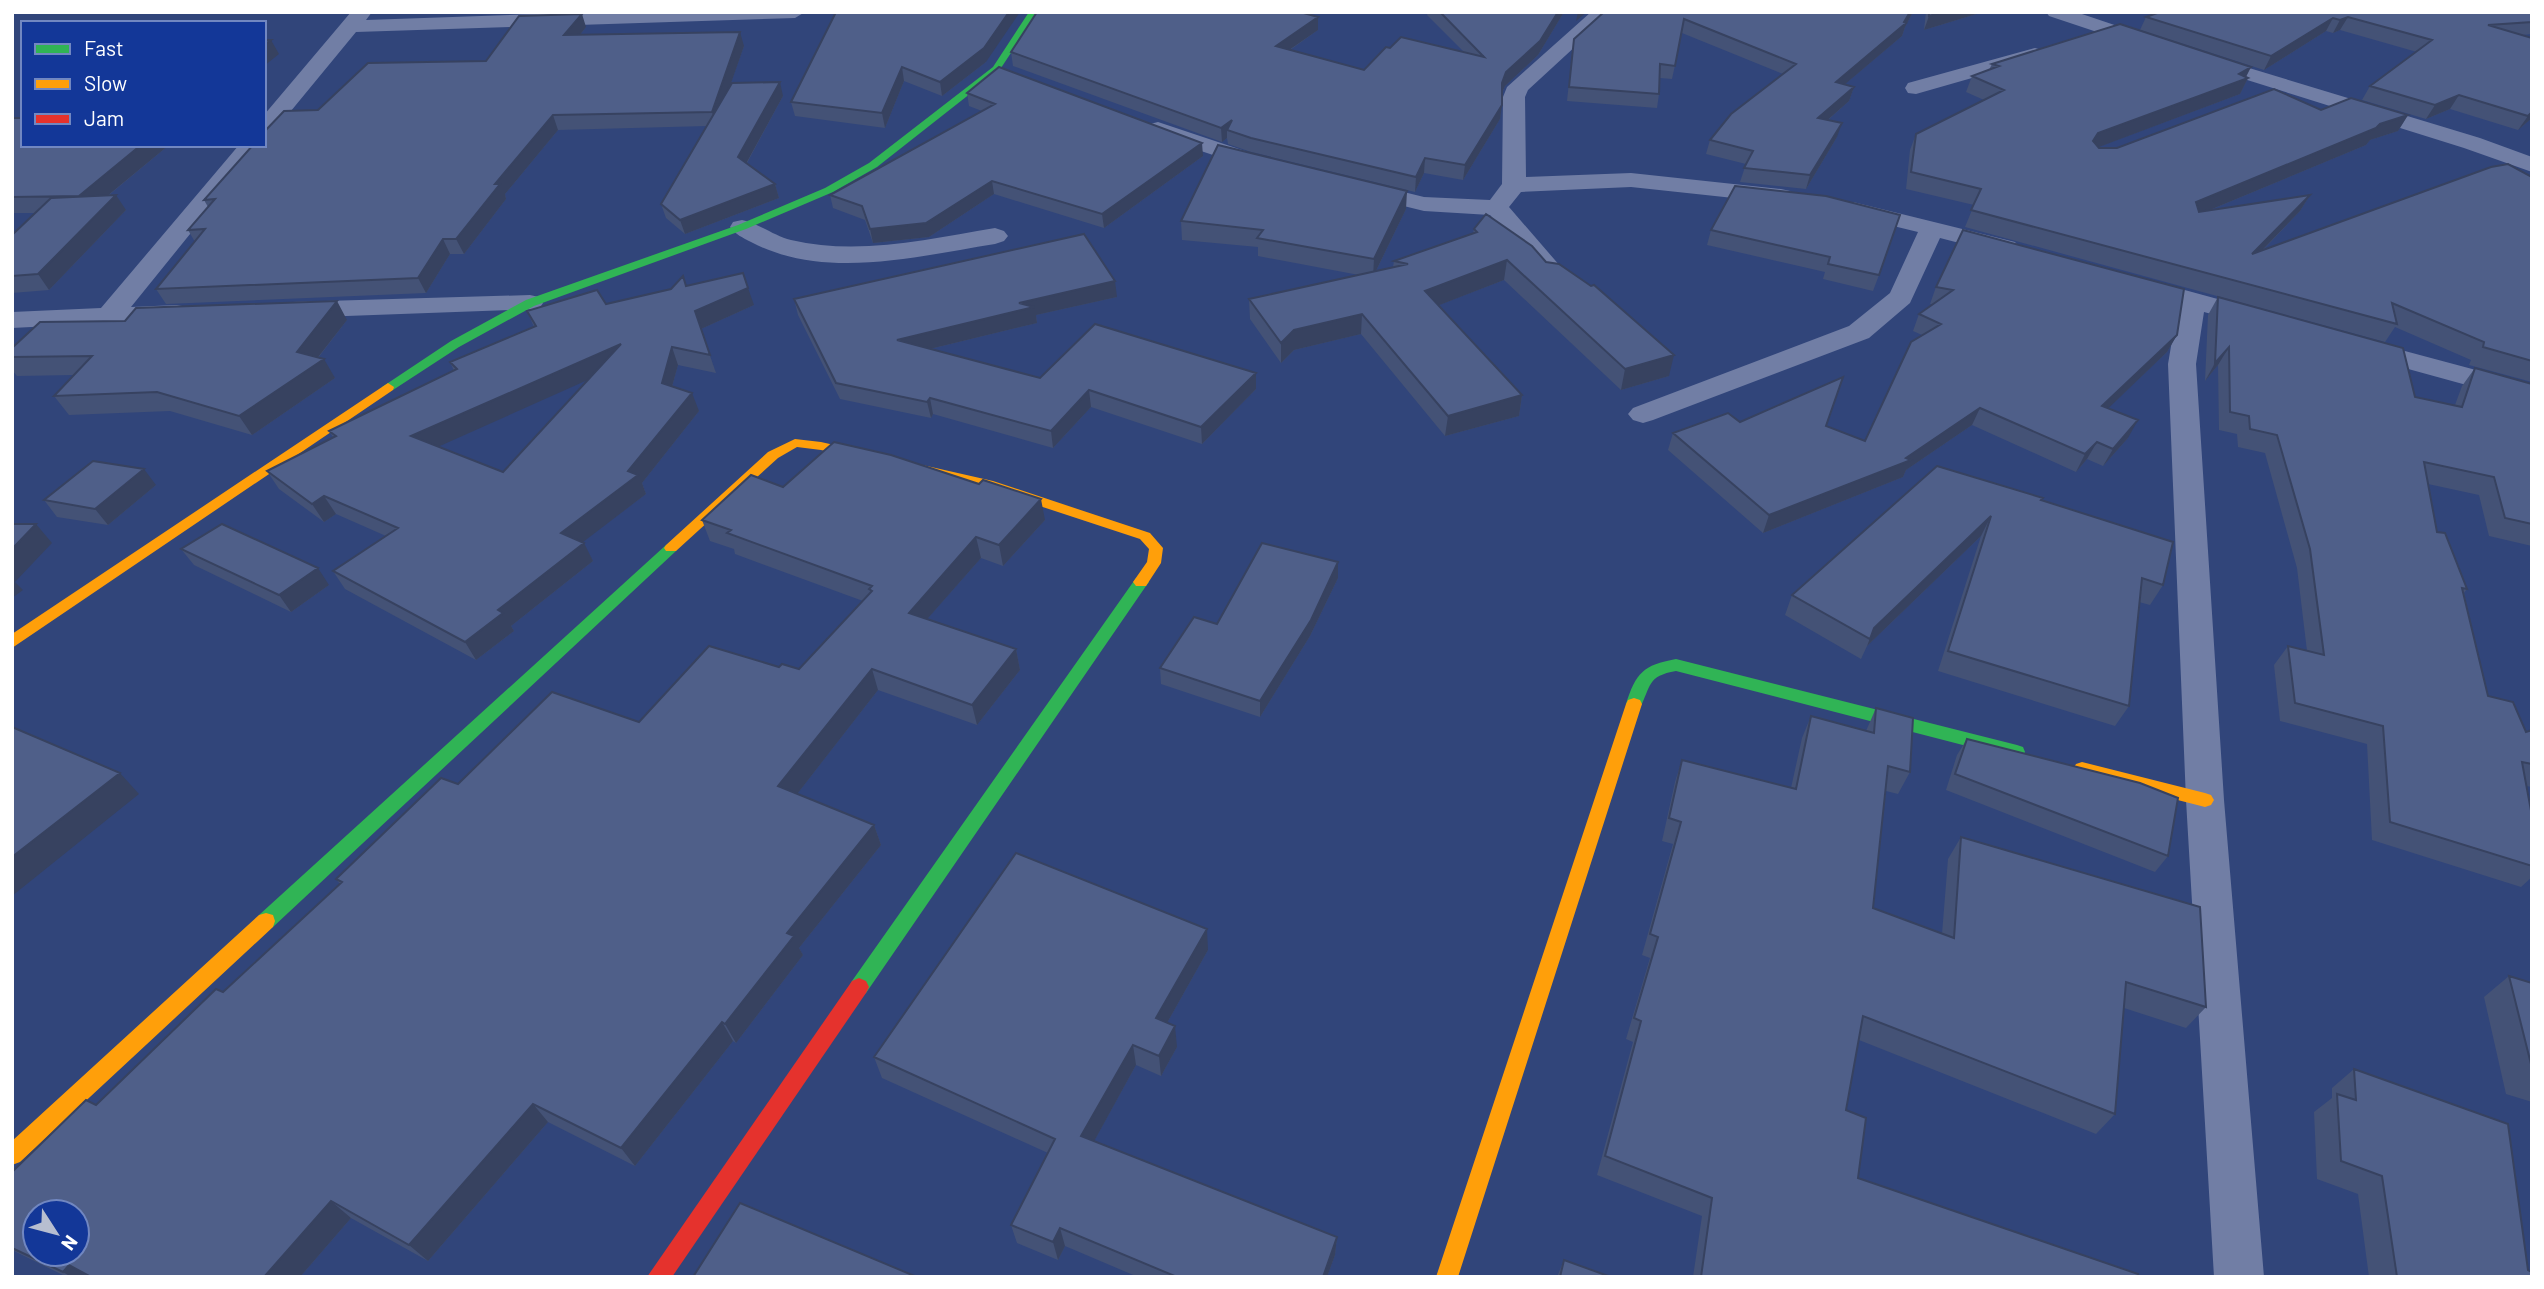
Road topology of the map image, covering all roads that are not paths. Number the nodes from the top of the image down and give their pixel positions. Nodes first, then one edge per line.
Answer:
1 (795, 12) edge
2 (1034, 12) edge
3 (2056, 12) edge
4 (707, 13) edge
5 (1598, 14) edge
6 (356, 19) edge
7 (2112, 31) junction
8 (996, 69) junction
9 (1019, 77) edge
10 (2285, 87) junction
11 (1916, 88) dead end
12 (2261, 97) edge
13 (269, 118) edge
14 (1140, 122) edge
15 (249, 147) edge
16 (2532, 165) edge
17 (1281, 169) edge
18 (1333, 182) edge
19 (1514, 185) junction
20 (1810, 200) edge
21 (1837, 205) edge
22 (1497, 208) junction
23 (742, 227) junction
24 (1932, 228) junction
25 (995, 236) dead end
26 (2031, 254) edge
27 (1555, 274) edge
28 (2111, 277) edge
29 (2192, 300) junction
30 (530, 303) junction
31 (273, 310) edge
32 (205, 313) edge
33 (110, 316) junction
34 (12, 320) edge
35 (2283, 326) edge
36 (2336, 340) edge
37 (2532, 394) edge
38 (1643, 414) dead end
39 (12, 642) edge
40 (2033, 756) edge
41 (2060, 763) edge
42 (2205, 800) junction
43 (12, 1156) edge
44 (658, 1277) edge
45 (1447, 1277) edge
46 (2239, 1277) edge

1 - 4 street
2 - 8 street
3 - 7 street
4 - 6 street
5 - 19 street
6 - 13 street
7 - 10 street
7 - 11 street
8 - 9 street
8 - 23 street
10 - 12 street
10 - 16 street
14 - 17 street
15 - 33 street
18 - 22 street
19 - 20 street
19 - 22 street
21 - 24 street
22 - 27 street
23 - 25 street
23 - 30 street
24 - 26 street
24 - 38 street
28 - 29 street
29 - 35 street
29 - 42 street
30 - 31 street
30 - 39 street
32 - 33 street
33 - 34 street
36 - 37 street
40 - 45 street
41 - 42 street
42 - 46 street
43 - 44 street

